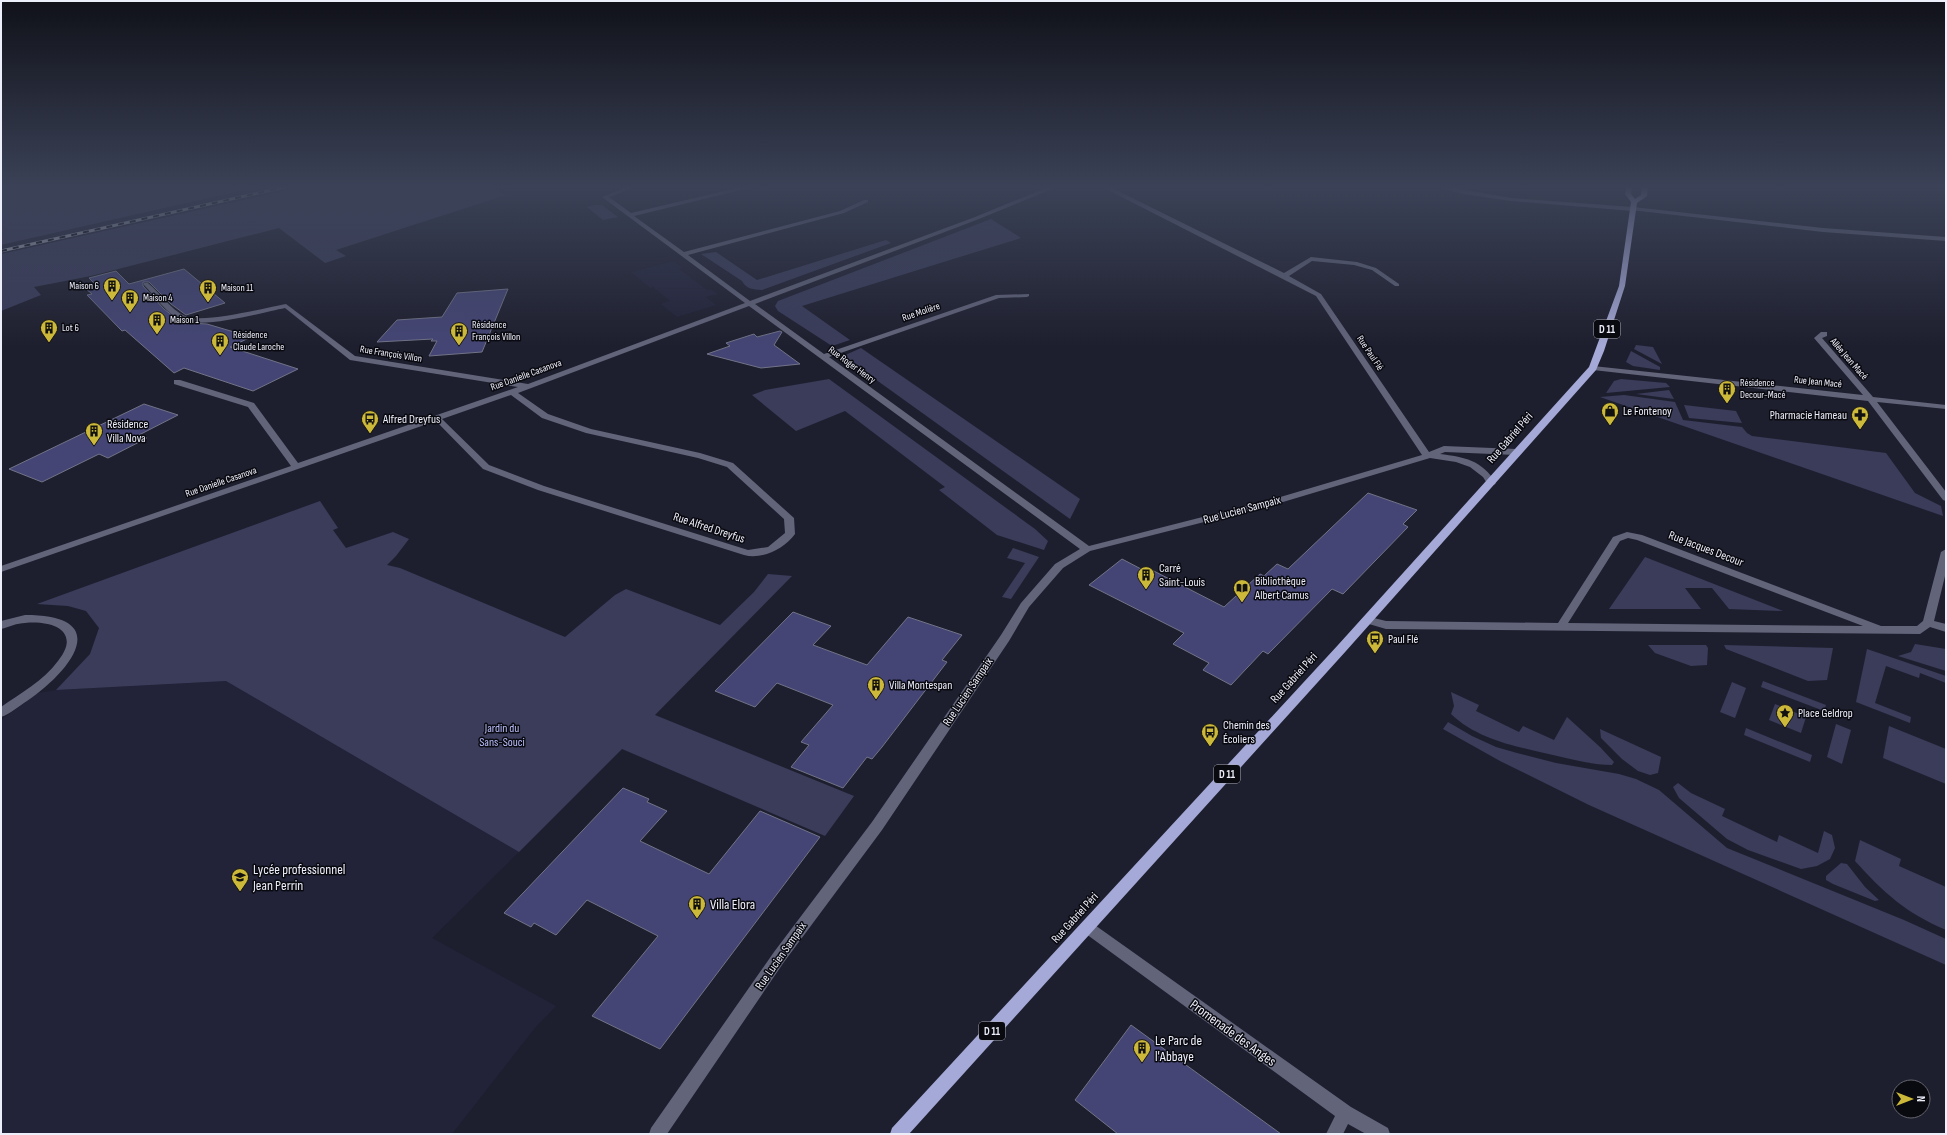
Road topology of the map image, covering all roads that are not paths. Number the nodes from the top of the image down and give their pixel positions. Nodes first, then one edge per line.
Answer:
1 (664, 240) edge
2 (737, 240) edge
3 (918, 240) edge
4 (1212, 240) edge
5 (1629, 240) edge
6 (684, 254) junction
7 (1284, 276) junction
8 (146, 284) dead end
9 (1397, 285) dead end
10 (1027, 294) dead end
11 (750, 303) junction
12 (1824, 334) dead end
13 (822, 357) junction
14 (1593, 368) junction
15 (177, 382) dead end
16 (529, 386) junction
17 (512, 392) junction
18 (1870, 398) junction
19 (1946, 407) edge
20 (437, 418) junction
21 (1516, 452) junction
22 (1427, 456) junction
23 (296, 467) junction
24 (1491, 483) junction
25 (1946, 498) edge
26 (1087, 549) junction
27 (1946, 552) edge
28 (1, 569) edge
29 (1366, 620) junction
30 (1928, 623) junction
31 (1, 625) edge
32 (1561, 626) junction
33 (1946, 628) edge
34 (1883, 629) junction
35 (1, 713) edge
36 (1087, 927) junction
37 (1345, 1113) junction
38 (657, 1134) edge
39 (898, 1134) edge
40 (1334, 1134) edge
41 (1382, 1134) edge

1 - 6 street, Rue Roger Henry
2 - 6 street
3 - 11 street, Rue Danielle Casanova
4 - 7 street, Rue Paul Flé
5 - 14 main road, Rue Gabriel Péri / D 11
6 - 11 street, Rue Roger Henry
7 - 9 street
7 - 22 street, Rue Paul Flé
8 - 16 street, Rue François Villon
10 - 13 street, Rue Molière
11 - 13 street, Rue Roger Henry
11 - 16 street, Rue Danielle Casanova
12 - 18 street, Allée Jean Macé
13 - 26 street, Rue Roger Henry
14 - 18 street, Rue Jean Macé
14 - 21 main road, Rue Gabriel Péri / D 11
15 - 23 street
16 - 17 street, Rue Danielle Casanova
17 - 20 street, Rue Danielle Casanova
17 - 20 street, Rue Alfred Dreyfus
18 - 19 street, Rue Jean Macé
18 - 25 street
20 - 23 street, Rue Danielle Casanova
21 - 22 street, Rue Lucien Sampaix
21 - 24 main road, Rue Gabriel Péri / D 11
22 - 24 street, Rue Lucien Sampaix
22 - 26 street, Rue Lucien Sampaix
23 - 28 street, Rue Danielle Casanova
24 - 29 main road, Rue Gabriel Péri / D 11
26 - 38 street, Rue Lucien Sampaix
27 - 30 street
29 - 32 street, Rue Jacques Decour
29 - 36 main road, Rue Gabriel Péri / D 11
30 - 33 street
30 - 34 street, Rue Jacques Decour
31 - 35 street
32 - 34 street, Rue Jacques Decour
32 - 34 street, Rue Jacques Decour
36 - 37 street, Promenade des Anges
36 - 39 main road, Rue Gabriel Péri / D 11
37 - 40 street
37 - 41 street, Promenade des Anges

